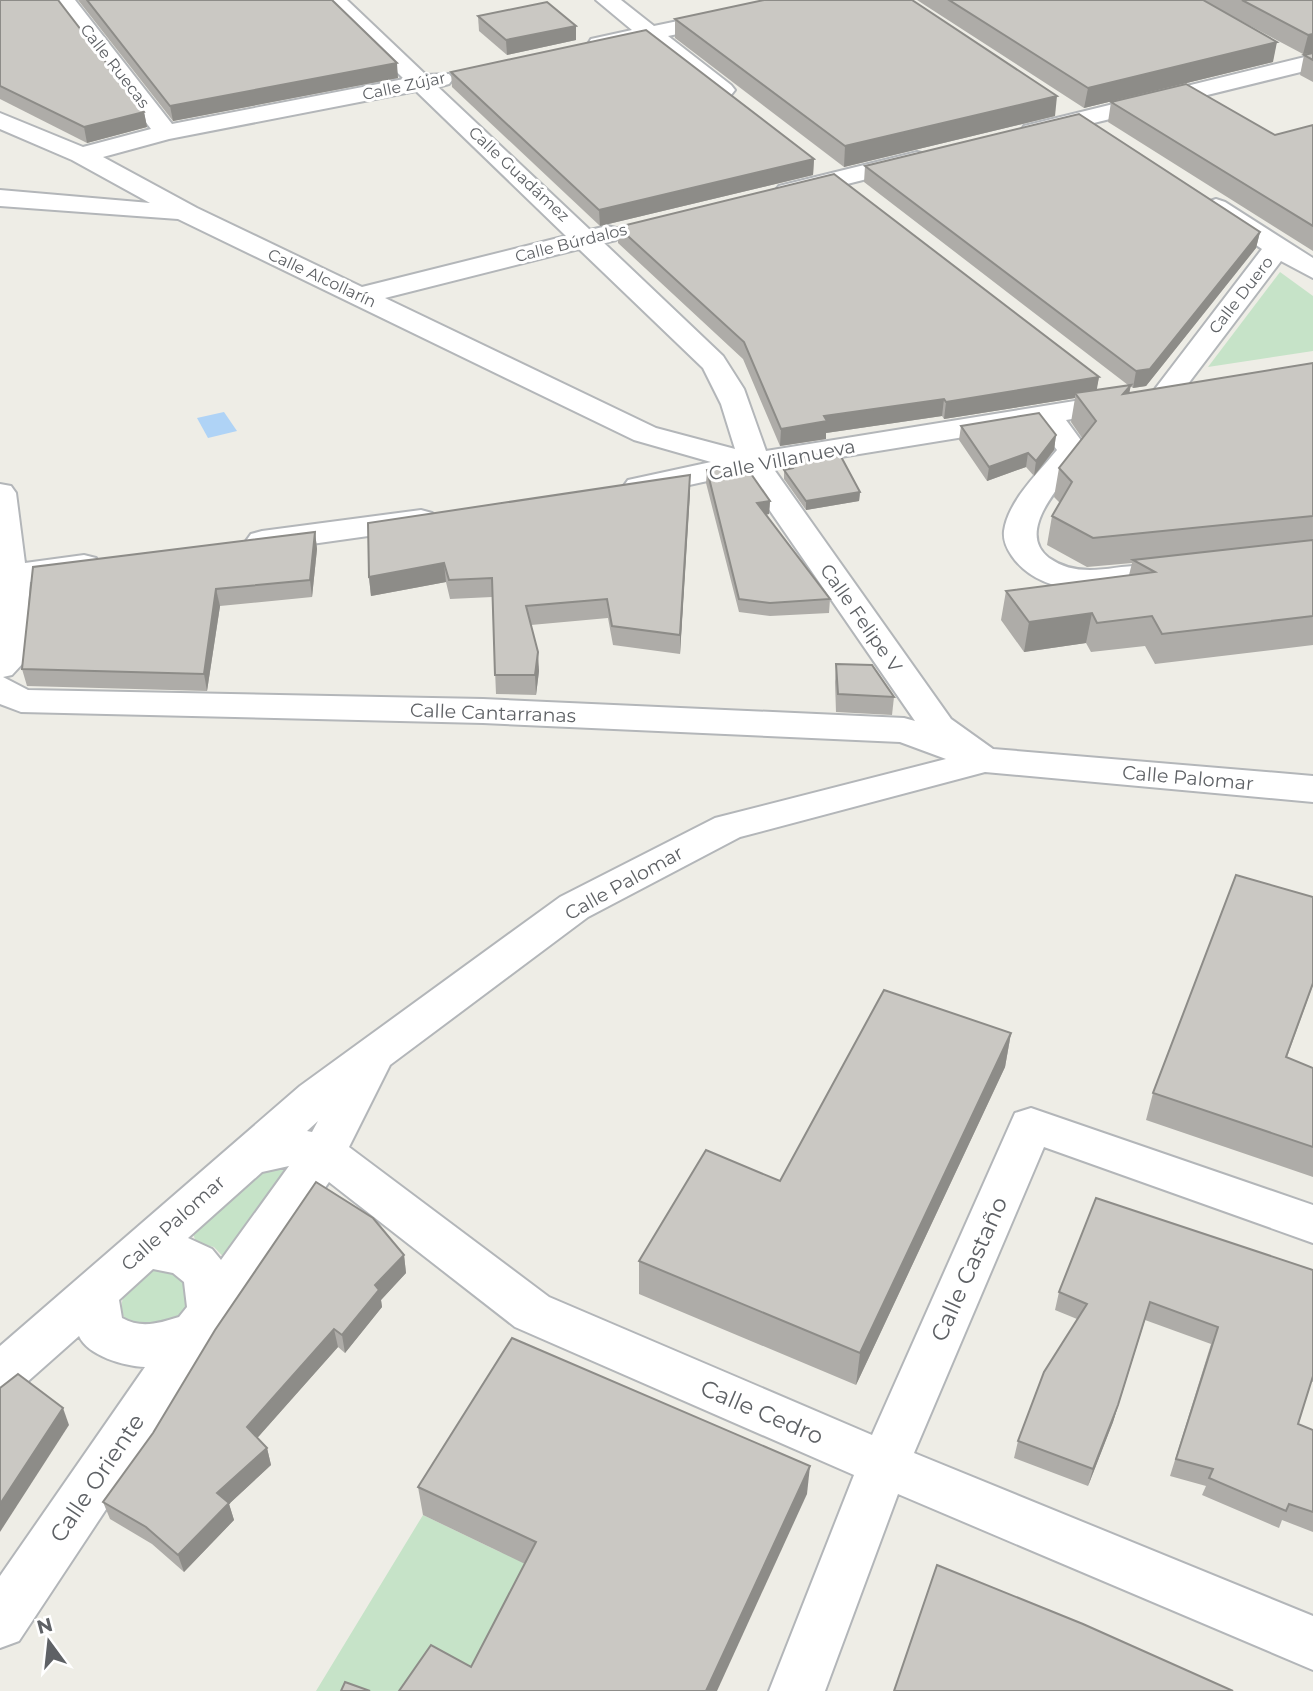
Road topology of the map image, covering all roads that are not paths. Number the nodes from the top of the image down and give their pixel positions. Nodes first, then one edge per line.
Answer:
1 (64, 0) edge
2 (334, 0) edge
3 (607, 0) edge
4 (809, 0) edge
5 (650, 33) junction
6 (1266, 47) edge
7 (579, 48) edge
8 (1307, 64) edge
9 (461, 74) edge
10 (422, 83) junction
11 (740, 103) edge
12 (1059, 104) dead end
13 (1082, 118) junction
14 (0, 120) edge
15 (166, 132) junction
16 (1107, 135) edge
17 (1005, 138) edge
18 (940, 153) edge
19 (80, 155) junction
20 (815, 162) edge
21 (836, 179) junction
22 (1198, 195) edge
23 (764, 196) edge
24 (0, 198) edge
25 (860, 199) edge
26 (188, 214) junction
27 (628, 229) edge
28 (588, 239) junction
29 (1293, 250) edge
30 (1313, 270) edge
31 (360, 296) junction
32 (1096, 378) edge
33 (1202, 389) edge
34 (1165, 395) junction
35 (1126, 401) junction
36 (1047, 416) junction
37 (645, 434) junction
38 (753, 462) junction
39 (658, 484) junction
40 (608, 492) edge
41 (0, 493) edge
42 (446, 516) edge
43 (229, 546) edge
44 (120, 560) edge
45 (1176, 572) edge
46 (6, 575) edge
47 (0, 667) edge
48 (0, 688) edge
49 (984, 760) junction
50 (1313, 789) edge
51 (375, 1052) junction
52 (324, 1153) junction
53 (242, 1161) junction
54 (1313, 1224) edge
55 (145, 1248) junction
56 (94, 1293) junction
57 (203, 1322) junction
58 (0, 1376) edge
59 (884, 1464) junction
60 (0, 1622) edge
61 (1313, 1643) edge
62 (797, 1691) edge

1 - 15 street, Calle Ruecas
2 - 10 street, Calle Guadámez
3 - 5 street
4 - 5 street
5 - 7 street
5 - 11 street
6 - 8 street
8 - 13 street
9 - 10 street, Calle Zújar
10 - 15 street, Calle Zújar
10 - 28 street, Calle Guadámez
12 - 13 street
13 - 16 street
13 - 17 street
14 - 19 street, Calle Alcollarín
15 - 19 street, Calle Zújar
18 - 21 street
19 - 26 street, Calle Alcollarín
20 - 21 street
21 - 23 street
21 - 25 street
22 - 29 street, Calle Duero
24 - 26 street
26 - 31 street, Calle Alcollarín
27 - 28 street, Calle Búrdalos
28 - 31 street, Calle Búrdalos
28 - 38 street, Calle Guadámez
29 - 30 street
29 - 34 street, Calle Duero
31 - 37 street, Calle Alcollarín
32 - 35 street
33 - 34 street, Calle Villanueva
34 - 35 street, Calle Villanueva
35 - 36 street, Calle Villanueva
36 - 38 street, Calle Villanueva
36 - 45 street
37 - 38 street, Calle Alcollarín
37 - 39 street
38 - 39 street, Calle Villanueva
38 - 49 street, Calle Felipe V
39 - 40 street, Calle Villanueva
41 - 46 street
42 - 43 street
44 - 46 street
46 - 47 street
48 - 49 street, Calle Cantarranas
49 - 50 street, Calle Palomar
49 - 51 street, Calle Palomar
51 - 52 street, Calle Oriente
51 - 53 street, Calle Palomar
52 - 53 street, Calle Cedro
52 - 57 street, Calle Oriente
52 - 59 street, Calle Cedro
53 - 55 street, Calle Palomar
54 - 59 street, Calle Castaño
55 - 56 street, Calle Palomar
55 - 57 street
56 - 57 street
56 - 58 street, Calle Palomar
57 - 60 street, Calle Oriente
59 - 61 street, Calle Cedro
59 - 62 street, Calle Castaño

